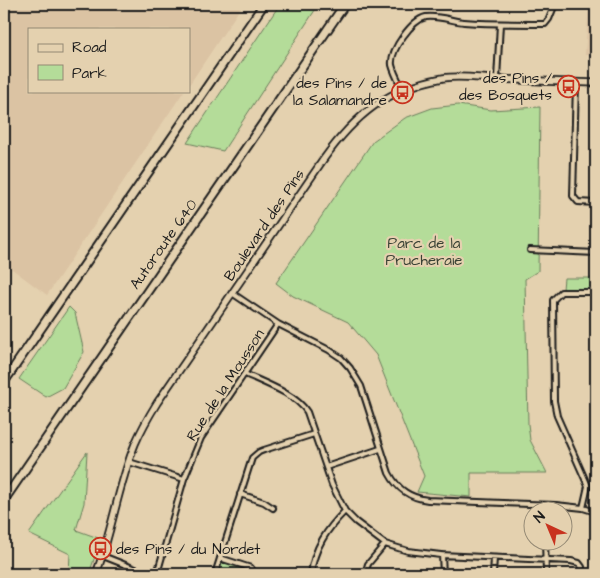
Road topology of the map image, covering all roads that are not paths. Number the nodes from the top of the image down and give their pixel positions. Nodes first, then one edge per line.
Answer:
1 (264, 4) edge
2 (345, 4) edge
3 (555, 4) edge
4 (500, 24) junction
5 (497, 79) junction
6 (576, 83) junction
7 (596, 84) edge
8 (402, 90) junction
9 (596, 203) edge
10 (530, 250) dead end
11 (596, 253) edge
12 (596, 292) edge
13 (232, 293) junction
14 (278, 324) junction
15 (245, 374) junction
16 (4, 382) edge
17 (314, 434) junction
18 (380, 449) junction
19 (129, 462) junction
20 (326, 466) junction
21 (184, 479) junction
22 (240, 494) junction
23 (4, 500) edge
24 (522, 504) edge
25 (572, 507) edge
26 (273, 508) dead end
27 (582, 508) junction
28 (345, 511) junction
29 (596, 512) edge
30 (385, 544) junction
31 (545, 550) edge
32 (442, 555) junction
33 (102, 556) junction
34 (220, 558) junction
35 (494, 558) junction
36 (546, 561) junction
37 (39, 574) edge
38 (60, 574) edge
39 (96, 574) edge
40 (148, 574) edge
41 (157, 574) edge
42 (215, 574) edge
43 (255, 574) edge
44 (310, 574) edge
45 (365, 574) edge
46 (443, 574) edge
47 (493, 574) edge
48 (546, 574) edge
49 (579, 574) edge

1 - 16 highway
2 - 23 highway, Autoroute 640
3 - 4 street
4 - 5 street
4 - 8 street
5 - 6 street, Boulevard des Pins
5 - 8 street, Boulevard des Pins
6 - 7 street, Boulevard des Pins
6 - 9 street
8 - 13 street, Boulevard des Pins
10 - 11 street
12 - 27 street
13 - 14 street
13 - 19 street, Boulevard des Pins
14 - 15 street, Rue de la Mousson
14 - 18 street
15 - 17 street
15 - 21 street, Rue de la Mousson
17 - 20 street
17 - 22 street
18 - 20 street
18 - 24 street
19 - 21 street
19 - 33 street, Boulevard des Pins
20 - 28 street
21 - 41 street, Rue de la Mousson
22 - 26 street
22 - 34 street
25 - 27 street
27 - 29 street
28 - 30 street
28 - 44 street
30 - 32 street
30 - 45 street
31 - 36 street
32 - 35 street
32 - 46 street
33 - 39 street, Boulevard des Pins
33 - 40 street
34 - 42 street
34 - 43 street
35 - 36 street
35 - 47 street
36 - 48 street
36 - 49 street
37 - 38 street

